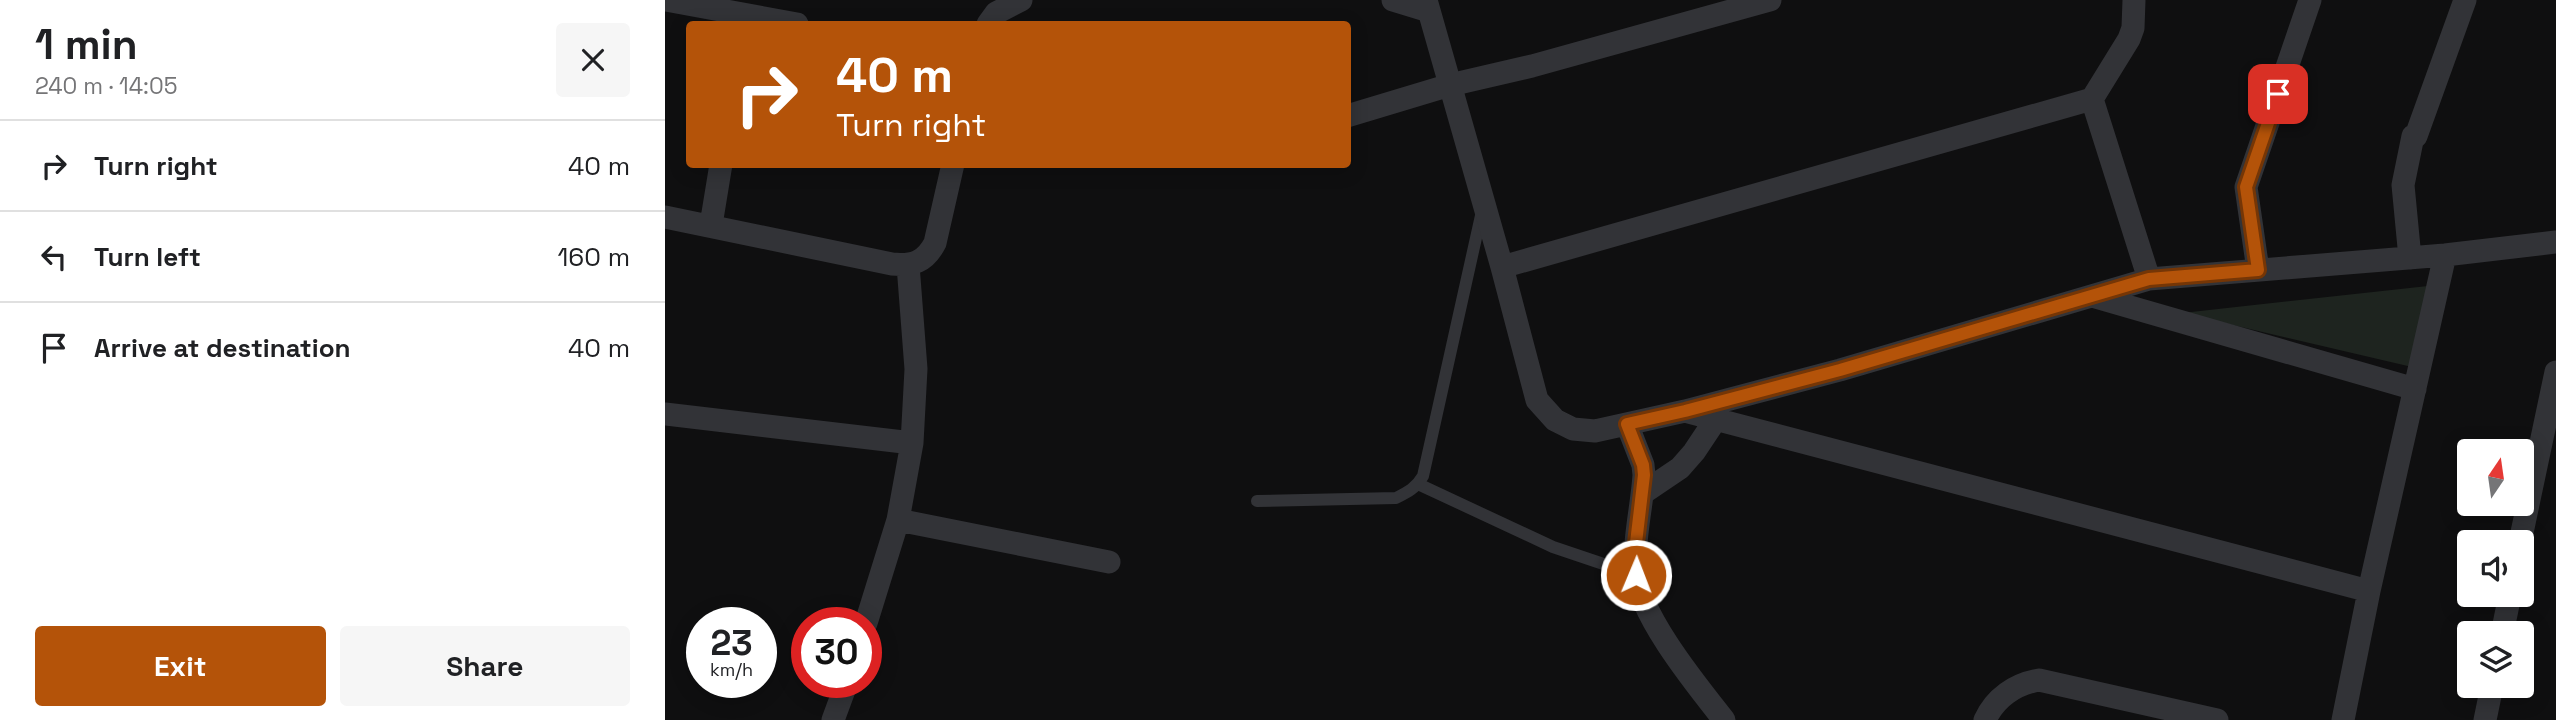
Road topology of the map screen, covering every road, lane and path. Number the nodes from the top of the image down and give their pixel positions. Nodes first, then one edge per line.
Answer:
1 (666, 0) edge
2 (1021, 0) edge
3 (1393, 0) edge
4 (1770, 0) edge
5 (2134, 0) edge
6 (2311, 0) edge
7 (2465, 0) edge
8 (1428, 6) edge
9 (749, 13) edge
10 (784, 21) edge
11 (990, 21) edge
12 (1450, 85) junction
13 (2092, 99) junction
14 (1351, 115) edge
15 (720, 168) edge
16 (948, 168) edge
17 (1484, 204) junction
18 (665, 217) edge
19 (711, 225) junction
20 (2556, 242) edge
21 (2445, 255) junction
22 (2410, 258) junction
23 (908, 265) junction
24 (1502, 267) junction
25 (2258, 270) junction
26 (2149, 279) junction
27 (2091, 296) junction
28 (2556, 372) edge
29 (2415, 389) junction
30 (1685, 411) junction
31 (665, 414) edge
32 (1716, 419) junction
33 (1627, 424) junction
34 (912, 443) junction
35 (1418, 484) junction
36 (1643, 493) junction
37 (1257, 501) dead end
38 (898, 520) junction
39 (2523, 530) edge
40 (1109, 562) dead end
41 (1636, 575) junction
42 (2369, 592) junction
43 (871, 607) edge
44 (841, 698) edge
45 (2490, 698) edge
46 (833, 720) edge
47 (1724, 720) edge
48 (1985, 720) edge
49 (2217, 720) edge
50 (2343, 720) edge
51 (2486, 720) edge

1 - 9 street
2 - 11 street
3 - 8 street
4 - 12 street
5 - 13 street
6 - 25 street
7 - 22 street
8 - 12 street
9 - 10 street
12 - 14 street
12 - 17 street
13 - 24 street
13 - 26 street
15 - 19 street
16 - 23 street
17 - 24 street
17 - 35 lane
18 - 19 street
19 - 23 street
20 - 21 street
21 - 22 street
21 - 29 street
22 - 25 street
23 - 34 street
24 - 33 street
25 - 26 street
26 - 27 street
27 - 29 street
27 - 30 street
28 - 39 street
29 - 42 street
30 - 32 street
30 - 33 street
31 - 34 street
32 - 36 street
32 - 42 street
33 - 36 street
34 - 38 street
35 - 37 lane
35 - 41 lane
36 - 41 street
38 - 40 street
38 - 43 street
41 - 47 street
42 - 50 street
44 - 46 street
45 - 51 street
48 - 49 street

